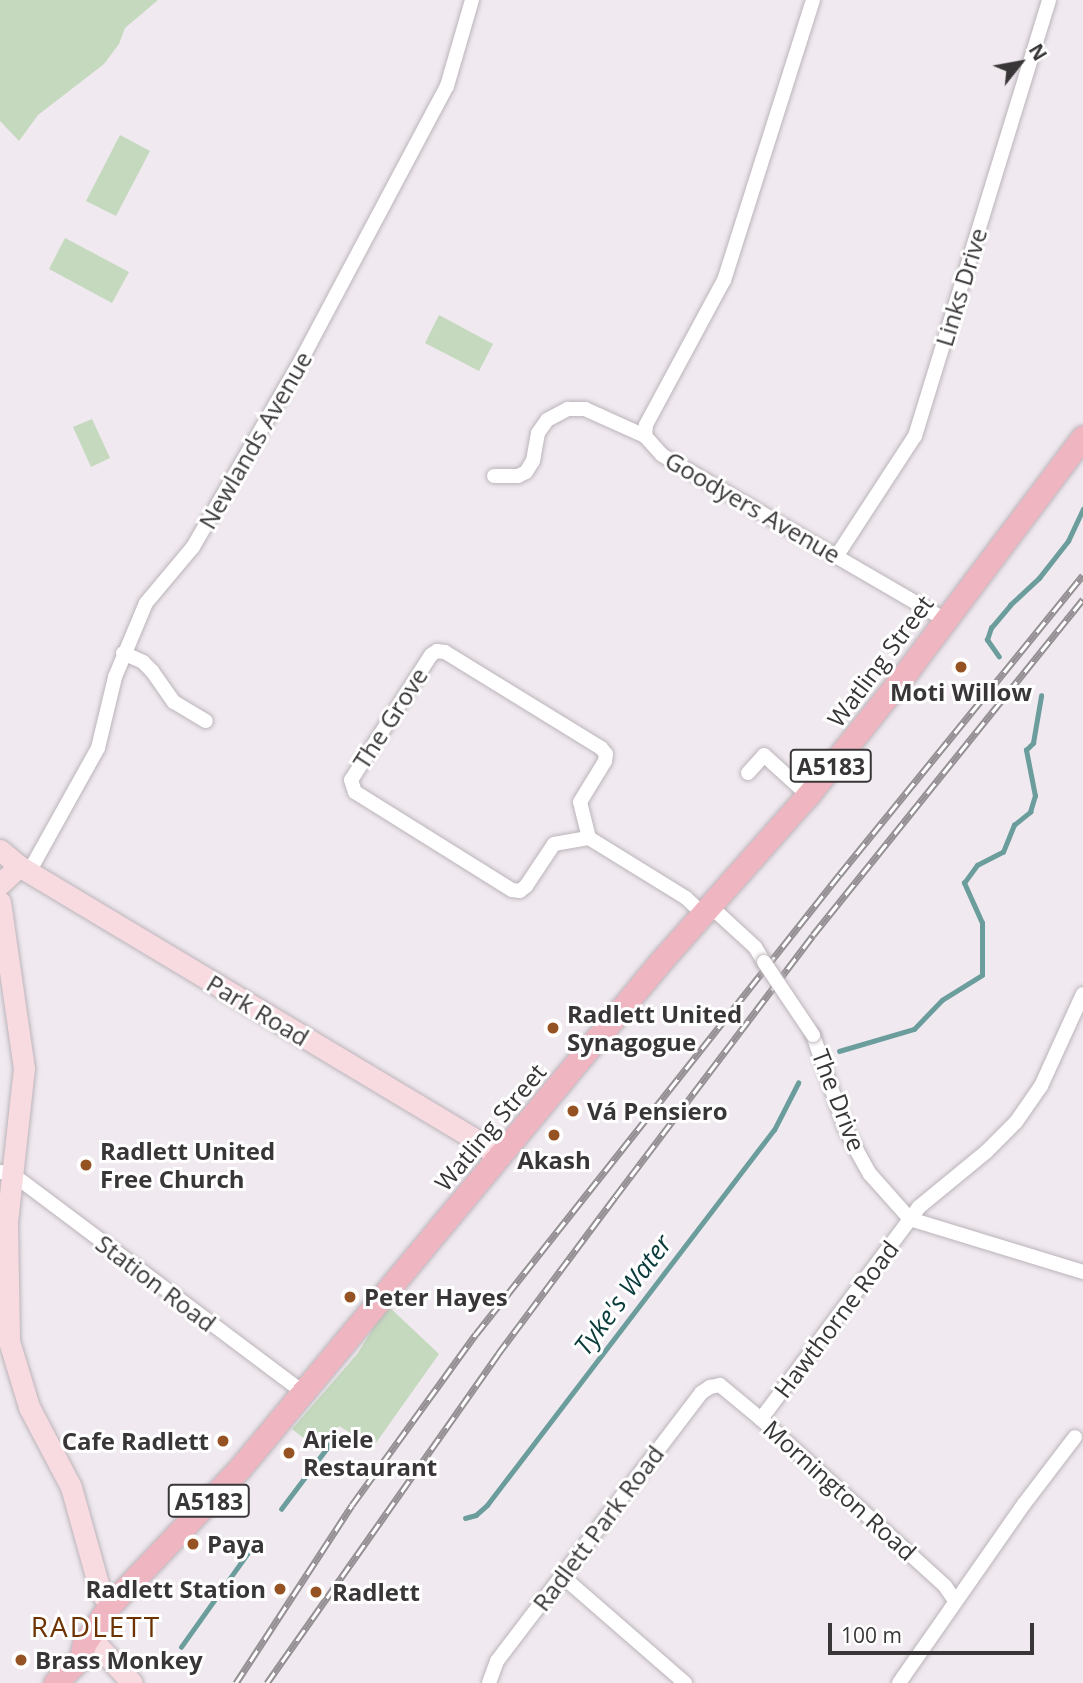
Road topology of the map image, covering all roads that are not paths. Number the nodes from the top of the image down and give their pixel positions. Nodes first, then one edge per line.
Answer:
1 (472, 0) edge
2 (813, 0) edge
3 (1049, 0) edge
4 (645, 436) junction
5 (1083, 437) edge
6 (494, 476) dead end
7 (836, 557) junction
8 (945, 620) junction
9 (123, 653) junction
10 (206, 721) dead end
11 (748, 773) dead end
12 (808, 795) junction
13 (589, 838) junction
14 (0, 850) edge
15 (24, 869) junction
16 (0, 884) edge
17 (0, 902) edge
18 (706, 909) junction
19 (1083, 995) edge
20 (7, 1005) edge
21 (497, 1156) junction
22 (5, 1172) edge
23 (910, 1219) junction
24 (1083, 1272) edge
25 (720, 1385) joint
26 (303, 1392) junction
27 (761, 1419) junction
28 (1075, 1437) dead end
29 (562, 1576) junction
30 (955, 1601) junction
31 (110, 1605) junction
32 (87, 1641) junction
33 (42, 1683) edge
34 (55, 1683) edge
35 (132, 1683) edge
36 (489, 1683) edge
37 (685, 1683) edge
38 (899, 1683) edge

1 - 9 street, Newlands Avenue
2 - 4 street, Goodyers Avenue
3 - 7 street, Links Drive
4 - 6 street
4 - 7 street, Goodyers Avenue
5 - 8 main road, Watling Street / A5183
7 - 8 street, Goodyers Avenue
8 - 12 main road, Watling Street / A5183
9 - 10 street
9 - 15 street, Newlands Avenue
11 - 12 street
12 - 18 main road, Watling Street / A5183
13 - 13 street, The Grove
13 - 18 street
14 - 15 main road, Park Road
15 - 16 main road
15 - 21 main road, Park Road
17 - 20 main road
18 - 21 main road, Watling Street / A5183
18 - 23 street, The Drive, bridge
19 - 23 street, Hawthorne Road
20 - 22 main road
21 - 26 main road, Watling Street / A5183
22 - 26 street, Station Road
22 - 31 main road
23 - 24 street
23 - 27 street, Hawthorne Road
25 - 27 street, Mornington Road
25 - 29 street, Radlett Park Road
26 - 31 main road, Watling Street / A5183
27 - 30 street, Mornington Road
28 - 30 street
29 - 36 street, Radlett Park Road
29 - 37 street
30 - 38 street
31 - 32 main road, Watling Street / A5183
32 - 33 main road, Watling Street
32 - 34 main road, Watling Street / A5183
32 - 35 main road

